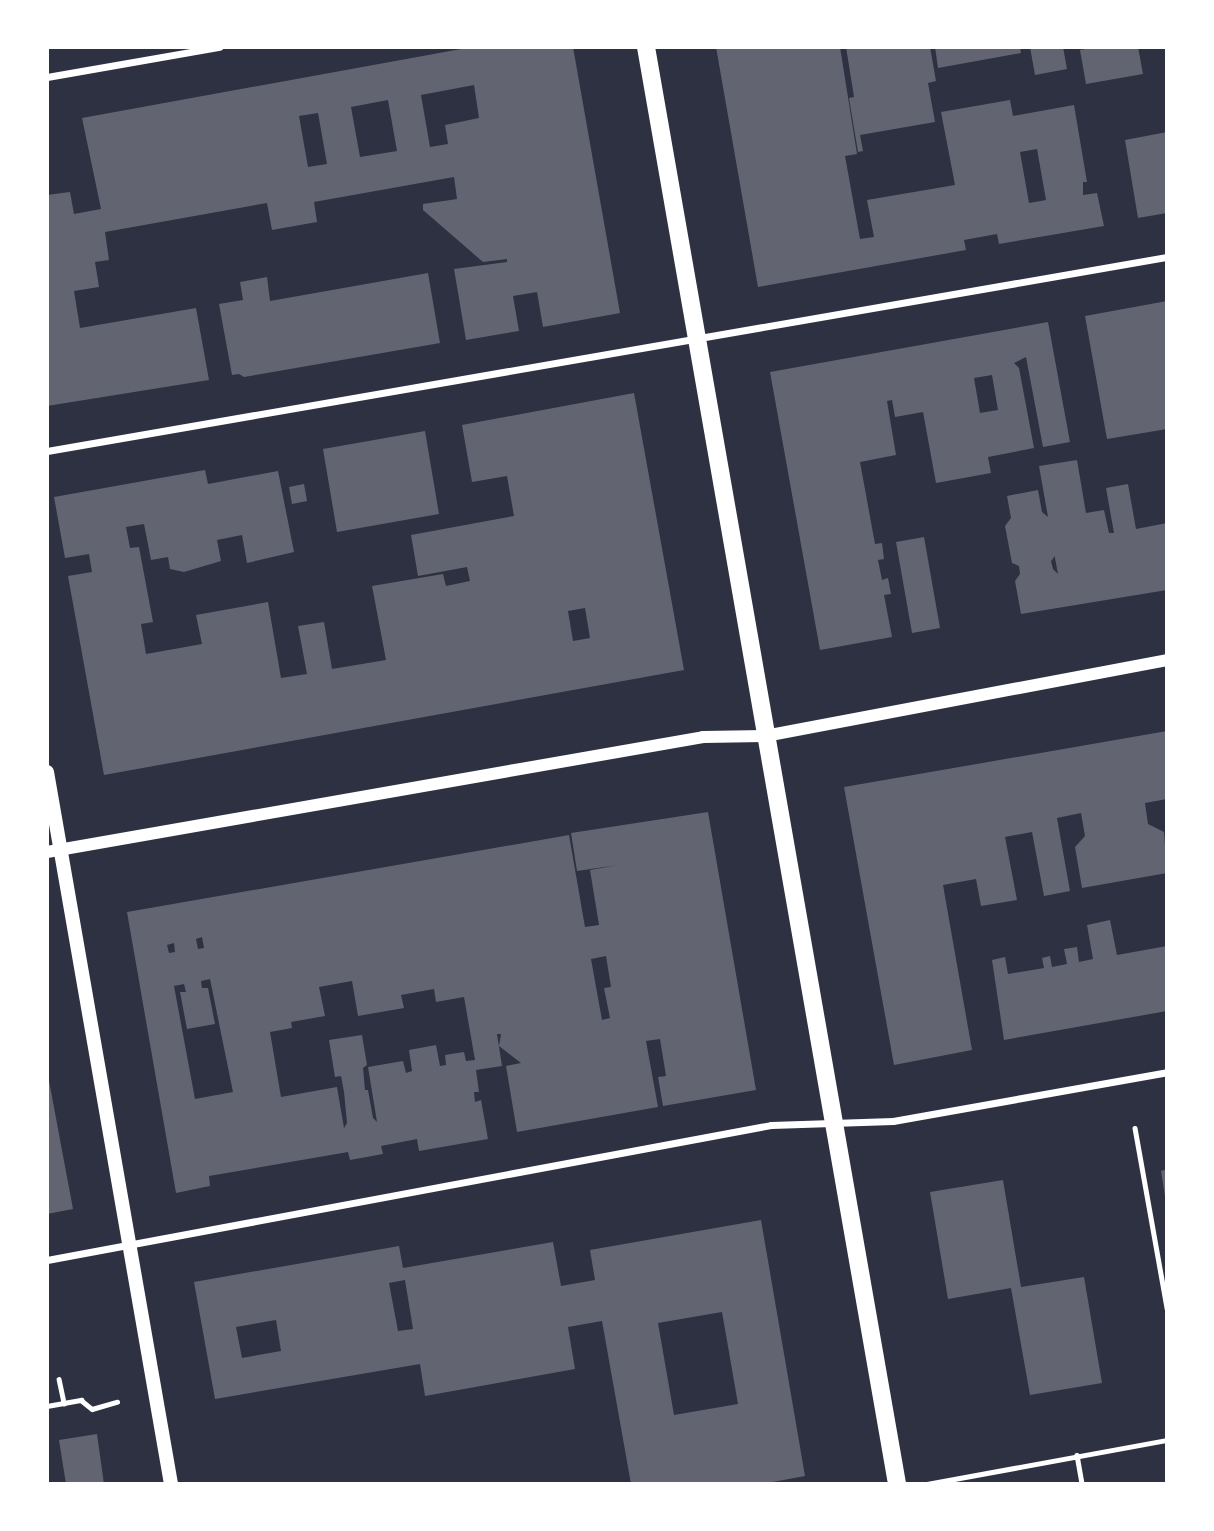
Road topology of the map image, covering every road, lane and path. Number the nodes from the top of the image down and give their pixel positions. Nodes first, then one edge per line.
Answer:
1 (219, 47) edge
2 (646, 47) edge
3 (47, 77) edge
4 (1167, 257) edge
5 (697, 340) junction
6 (47, 451) edge
7 (1167, 660) edge
8 (765, 736) junction
9 (47, 772) edge
10 (54, 851) edge
11 (1167, 1072) edge
12 (833, 1123) junction
13 (1135, 1128) dead end
14 (129, 1244) junction
15 (47, 1260) edge
16 (1167, 1308) edge
17 (60, 1379) dead end
18 (117, 1402) dead end
19 (64, 1404) junction
20 (47, 1406) edge
21 (1167, 1440) edge
22 (1077, 1455) junction
23 (172, 1484) edge
24 (897, 1484) edge
25 (927, 1484) edge
26 (1082, 1484) edge

1 - 3 street
2 - 5 main road
4 - 5 street
5 - 6 street
5 - 8 main road
7 - 8 street
8 - 10 street
8 - 12 main road
9 - 10 main road
10 - 14 main road
11 - 12 street
12 - 14 street
12 - 24 main road
13 - 16 path
14 - 15 street
14 - 23 main road
17 - 19 path
18 - 19 path
19 - 20 path
21 - 22 path
22 - 25 path
22 - 26 path

